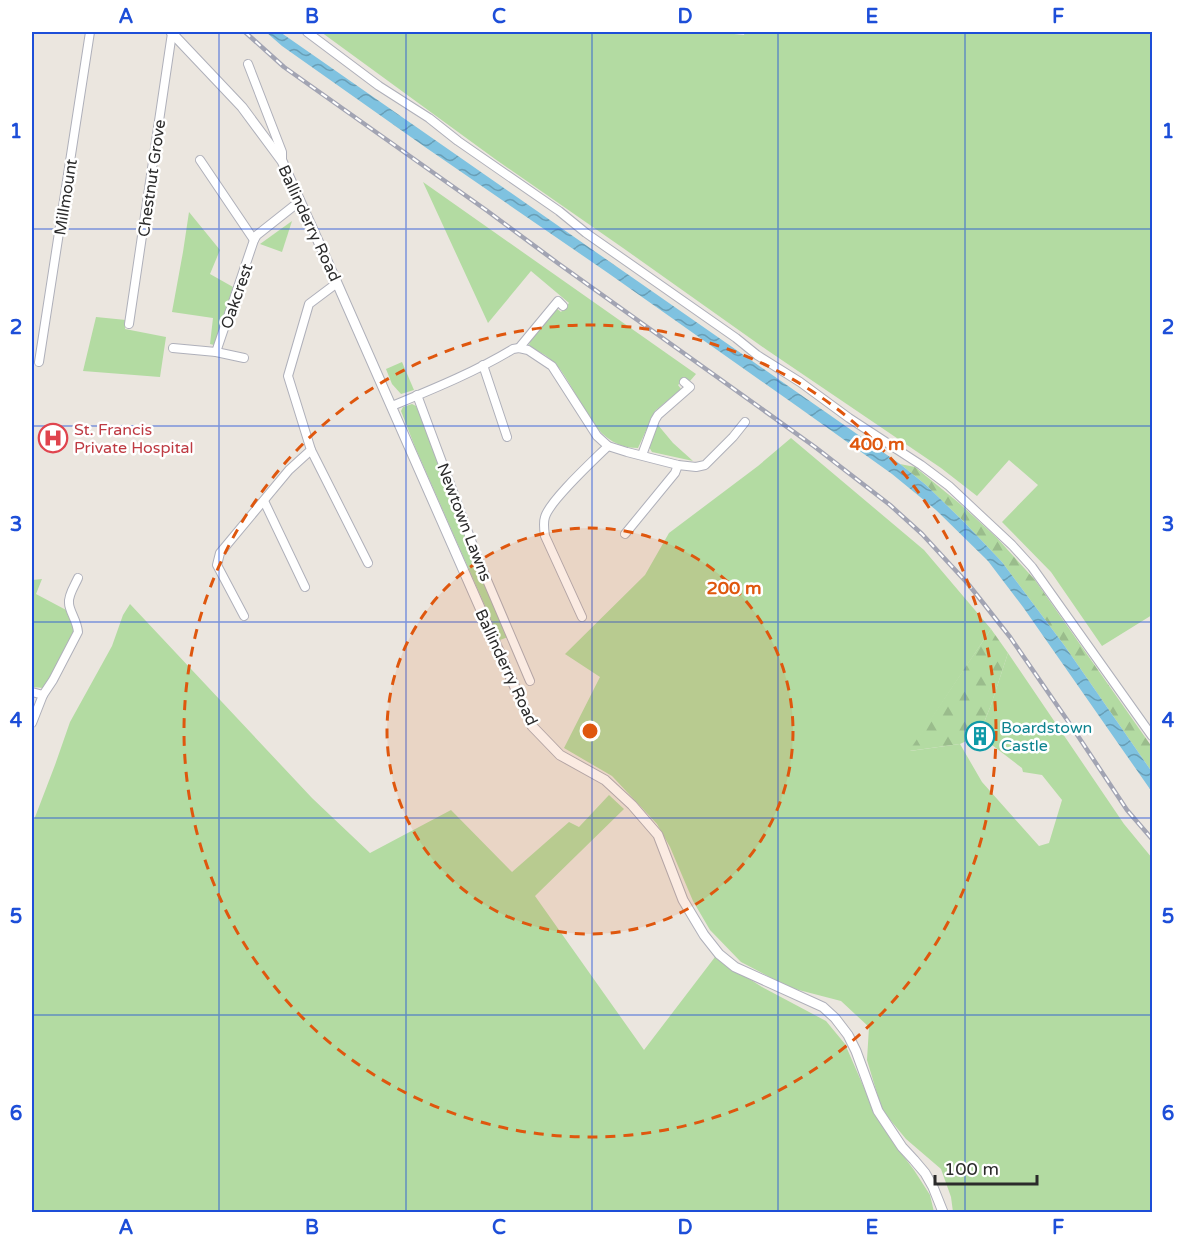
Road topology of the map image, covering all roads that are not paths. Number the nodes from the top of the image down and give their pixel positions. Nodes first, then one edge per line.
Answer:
1 (90, 32) edge
2 (172, 32) edge
3 (307, 32) edge
4 (248, 64) dead end
5 (200, 160) dead end
6 (282, 161) junction
7 (300, 201) junction
8 (254, 240) junction
9 (337, 283) junction
10 (563, 306) dead end
11 (129, 324) dead end
12 (173, 348) dead end
13 (519, 348) junction
14 (216, 352) junction
15 (244, 358) dead end
16 (39, 362) dead end
17 (483, 365) junction
18 (684, 382) dead end
19 (417, 395) junction
20 (392, 406) junction
21 (745, 422) dead end
22 (507, 437) dead end
23 (608, 446) junction
24 (311, 450) junction
25 (642, 455) junction
26 (678, 465) junction
27 (264, 501) junction
28 (625, 534) dead end
29 (368, 563) dead end
30 (74, 581) dead end
31 (305, 587) dead end
32 (244, 616) dead end
33 (582, 617) dead end
34 (530, 681) dead end
35 (32, 692) edge
36 (43, 695) junction
37 (32, 723) edge
38 (1152, 736) edge
39 (943, 1212) edge

1 - 16 street, Millmount
2 - 6 street, Ballinderry Road
2 - 11 street, Chestnut Grove
3 - 38 street
4 - 6 street
5 - 8 street
6 - 7 street, Ballinderry Road
7 - 8 street, Oakcrest
7 - 9 street, Ballinderry Road
8 - 14 street, Oakcrest
9 - 20 street, Ballinderry Road
9 - 24 street
10 - 13 street
12 - 14 street, Oakcrest
13 - 17 street
13 - 23 street
14 - 15 street, Oakcrest
17 - 19 street
17 - 22 street
18 - 25 street
19 - 20 street
19 - 34 street, Newtown Lawns
20 - 39 street, Ballinderry Road
21 - 26 street
23 - 25 street
23 - 33 street
24 - 27 street
24 - 29 street
25 - 26 street
26 - 28 street
27 - 31 street
27 - 32 street
30 - 36 street
35 - 36 street
36 - 37 street

